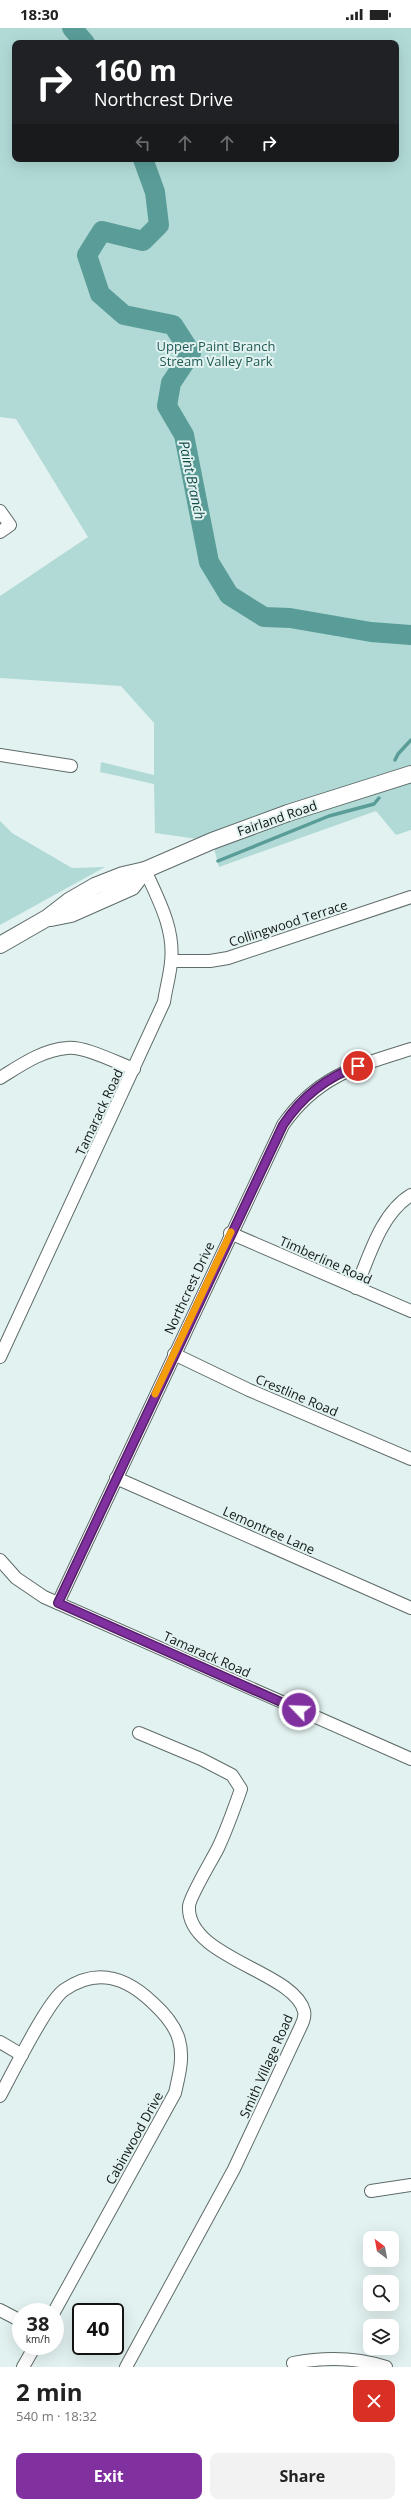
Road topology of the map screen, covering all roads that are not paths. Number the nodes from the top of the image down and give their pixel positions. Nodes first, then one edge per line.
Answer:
1 (0, 511) edge
2 (0, 532) edge
3 (0, 755) edge
4 (71, 766) dead end
5 (411, 774) edge
6 (146, 870) junction
7 (411, 897) edge
8 (0, 945) edge
9 (172, 961) junction
10 (411, 1049) edge
11 (134, 1069) junction
12 (0, 1078) edge
13 (411, 1194) edge
14 (230, 1233) junction
15 (356, 1288) junction
16 (411, 1311) edge
17 (174, 1354) junction
18 (0, 1357) edge
19 (411, 1460) edge
20 (116, 1478) junction
21 (0, 1560) edge
22 (58, 1603) junction
23 (411, 1608) edge
24 (139, 1734) dead end
25 (411, 1760) edge
26 (0, 2042) edge
27 (22, 2055) junction
28 (0, 2096) edge
29 (411, 2185) edge
30 (371, 2191) dead end
31 (59, 2303) edge
32 (0, 2310) edge
33 (12, 2316) edge
34 (30, 2355) edge
35 (293, 2363) dead end
36 (23, 2367) edge
37 (126, 2367) edge
38 (386, 2367) edge

1 - 2 street
3 - 4 street
5 - 6 main road, Fairland Road
6 - 8 main road, Fairland Road
6 - 9 street, Tamarack Road
7 - 9 street, Collingwood Terrace
9 - 11 street, Tamarack Road
10 - 14 street, Northcrest Drive
11 - 12 street
11 - 18 street, Tamarack Road
13 - 15 street
14 - 15 street, Timberline Road
14 - 17 street, Northcrest Drive
15 - 16 street, Timberline Road
17 - 19 street, Crestline Road
17 - 20 street, Northcrest Drive
20 - 22 street, Northcrest Drive
20 - 23 street, Lemontree Lane
21 - 22 street, Tamarack Road
22 - 25 street, Tamarack Road
24 - 37 street, Smith Village Road
26 - 27 street
27 - 28 street, Cabinwood Drive
27 - 31 street, Cabinwood Drive
29 - 30 street
32 - 33 street
34 - 36 street
35 - 38 street

